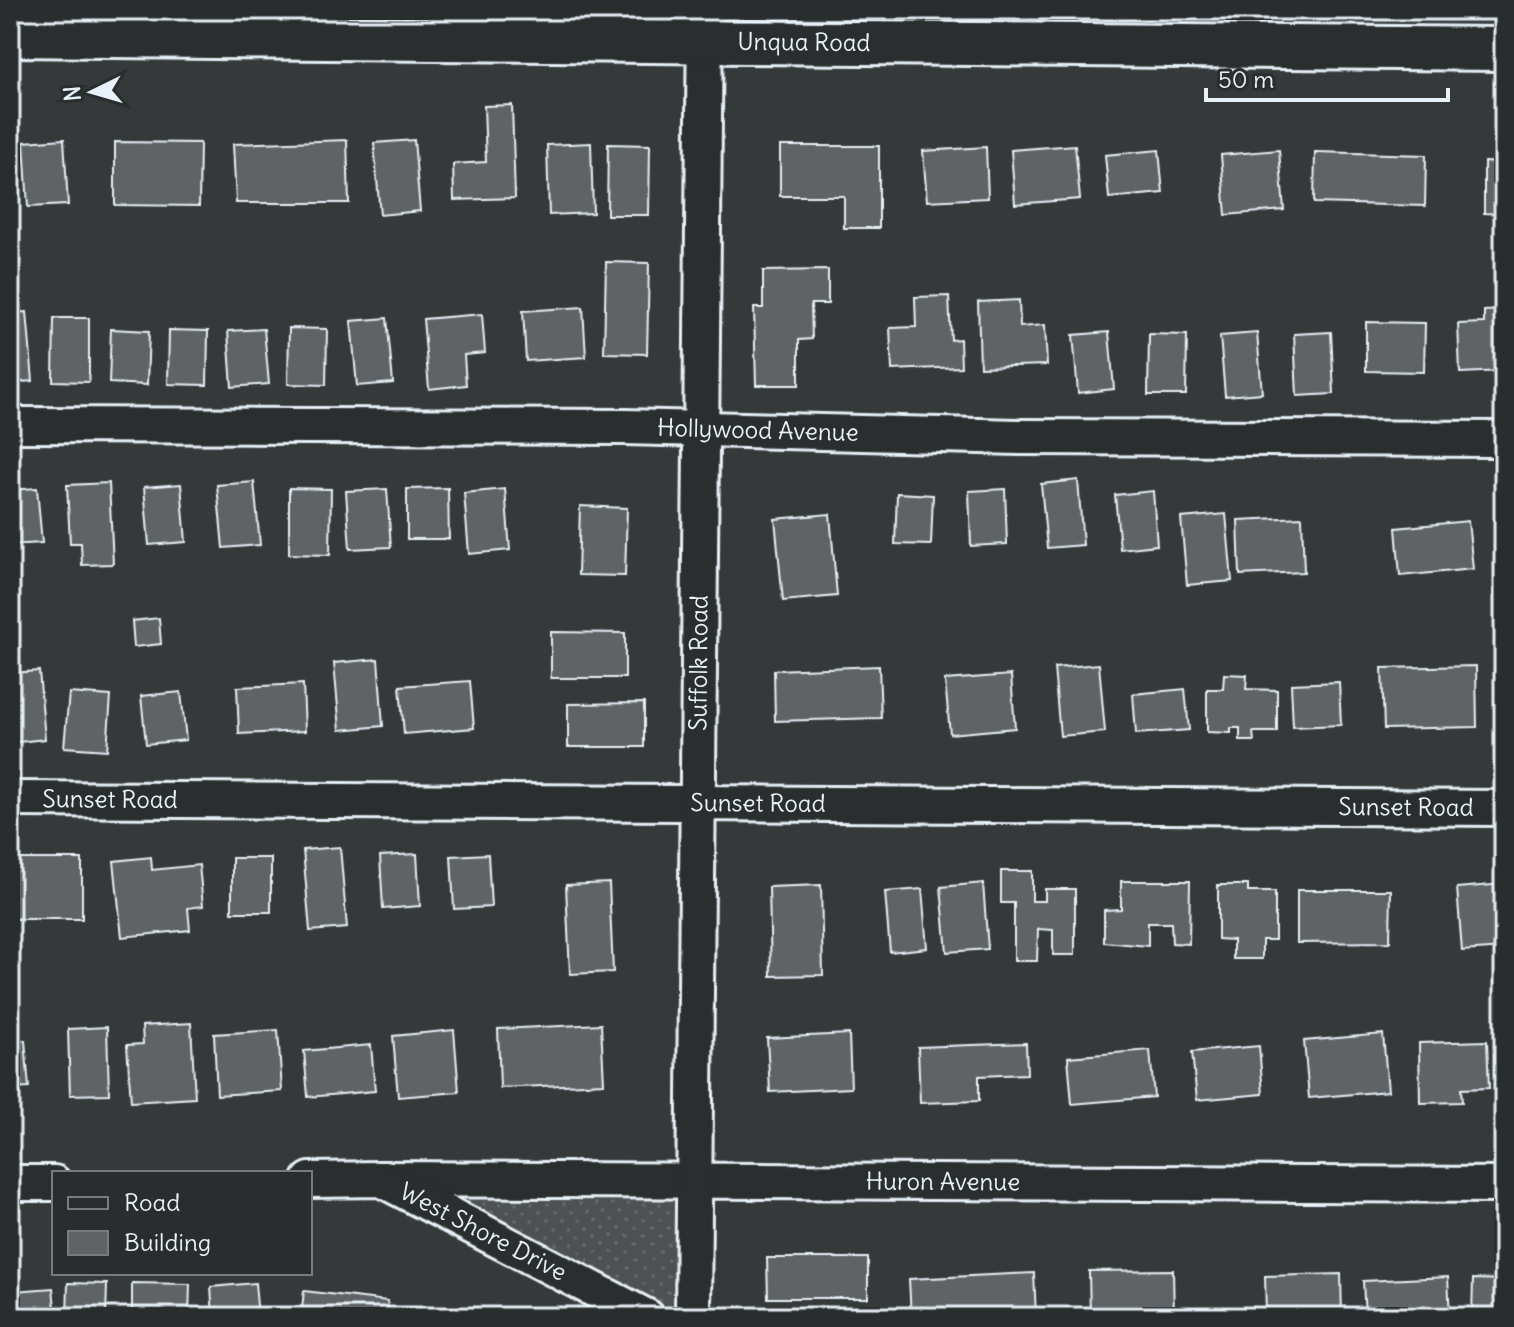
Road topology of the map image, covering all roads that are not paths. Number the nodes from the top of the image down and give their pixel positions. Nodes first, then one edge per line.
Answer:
1 (705, 25) edge
2 (10, 35) edge
3 (1504, 49) edge
4 (10, 425) edge
5 (701, 431) junction
6 (1504, 439) edge
7 (10, 799) edge
8 (697, 803) junction
9 (1504, 808) edge
10 (381, 1179) junction
11 (312, 1180) edge
12 (694, 1181) junction
13 (10, 1183) edge
14 (52, 1183) edge
15 (1504, 1185) edge
16 (647, 1317) edge
17 (693, 1317) edge

1 - 2 street, Unqua Road
1 - 3 street, Unqua Road
1 - 5 street, Suffolk Road
4 - 5 street, Hollywood Avenue
5 - 6 street, Hollywood Avenue
5 - 8 street, Suffolk Road
7 - 8 street, Sunset Road
8 - 9 street, Sunset Road
8 - 12 street, Suffolk Road
10 - 11 street, West Shore Drive
10 - 12 street, Huron Avenue
10 - 16 street, West Shore Drive
12 - 15 street, Huron Avenue
12 - 17 street, Suffolk Road
13 - 14 street

